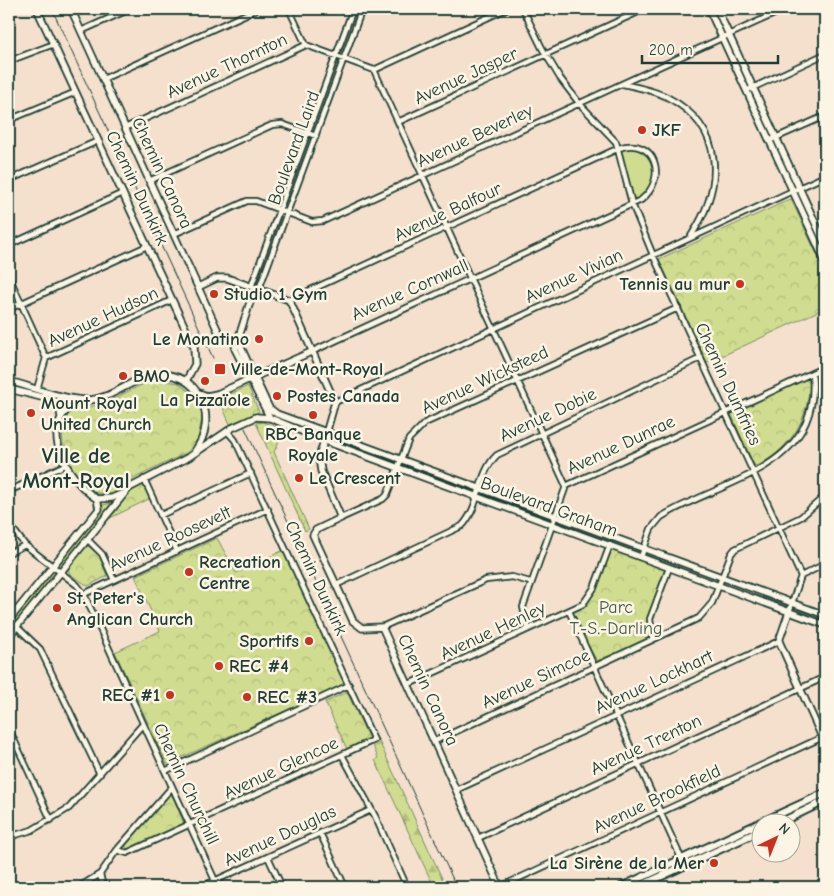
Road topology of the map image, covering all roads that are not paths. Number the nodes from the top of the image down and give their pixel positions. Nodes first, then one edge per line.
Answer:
1 (37, 9) edge
2 (71, 9) edge
3 (130, 9) edge
4 (257, 9) edge
5 (289, 9) edge
6 (354, 9) edge
7 (362, 9) edge
8 (506, 9) edge
9 (523, 9) edge
10 (640, 9) edge
11 (709, 9) edge
12 (717, 9) edge
13 (785, 9) edge
14 (81, 31) junction
15 (729, 34) junction
16 (722, 38) junction
17 (54, 44) junction
18 (306, 45) junction
19 (825, 54) edge
20 (545, 55) junction
21 (336, 56) junction
22 (344, 59) junction
23 (9, 61) edge
24 (374, 70) junction
25 (103, 79) junction
26 (622, 84) junction
27 (753, 88) junction
28 (747, 91) junction
29 (76, 92) junction
30 (579, 103) junction
31 (825, 116) edge
32 (9, 120) edge
33 (398, 122) junction
34 (125, 128) junction
35 (308, 133) junction
36 (316, 136) junction
37 (776, 138) junction
38 (98, 141) junction
39 (770, 141) junction
40 (619, 148) junction
41 (422, 175) junction
42 (825, 176) edge
43 (9, 180) edge
44 (149, 181) junction
45 (800, 188) junction
46 (793, 191) junction
47 (123, 193) junction
48 (632, 204) junction
49 (280, 210) junction
50 (287, 213) junction
51 (447, 228) junction
52 (174, 234) junction
53 (690, 237) junction
54 (825, 244) edge
55 (9, 245) edge
56 (147, 246) junction
57 (653, 254) junction
58 (825, 261) edge
59 (9, 277) edge
60 (470, 279) junction
61 (198, 287) junction
62 (252, 287) junction
63 (259, 289) junction
64 (252, 296) junction
65 (172, 300) junction
66 (289, 300) junction
67 (21, 303) junction
68 (678, 308) junction
69 (9, 309) edge
70 (493, 329) junction
71 (237, 340) junction
72 (311, 352) junction
73 (46, 358) junction
74 (701, 358) junction
75 (825, 367) edge
76 (812, 373) junction
77 (253, 378) junction
78 (9, 381) edge
79 (186, 381) junction
80 (517, 382) junction
81 (37, 388) junction
82 (9, 389) edge
83 (199, 393) junction
84 (88, 400) junction
85 (335, 402) junction
86 (267, 410) junction
87 (726, 412) junction
88 (256, 417) junction
89 (270, 418) junction
90 (60, 420) junction
91 (229, 430) junction
92 (326, 431) junction
93 (542, 434) junction
94 (323, 440) junction
95 (189, 458) junction
96 (402, 460) junction
97 (65, 465) junction
98 (399, 468) junction
99 (251, 473) junction
100 (754, 473) junction
101 (144, 479) junction
102 (566, 486) junction
103 (129, 488) junction
104 (479, 488) junction
105 (9, 491) edge
106 (476, 496) junction
107 (825, 496) edge
108 (97, 499) junction
109 (268, 509) junction
110 (161, 515) junction
111 (554, 515) junction
112 (341, 518) junction
113 (9, 524) edge
114 (551, 524) junction
115 (780, 528) junction
116 (316, 530) joint
117 (87, 539) junction
118 (25, 545) junction
119 (610, 545) junction
120 (645, 548) junction
121 (177, 551) junction
122 (9, 554) edge
123 (642, 557) junction
124 (825, 564) edge
125 (53, 566) junction
126 (669, 568) junction
127 (60, 572) junction
128 (801, 576) junction
129 (723, 577) junction
130 (114, 580) junction
131 (530, 582) junction
132 (336, 585) junction
133 (719, 586) junction
134 (84, 594) junction
135 (793, 602) junction
136 (569, 611) junction
137 (789, 612) junction
138 (825, 614) edge
139 (9, 620) edge
140 (825, 625) edge
141 (16, 626) junction
142 (382, 627) junction
143 (528, 628) junction
144 (9, 636) edge
145 (653, 639) junction
146 (779, 641) junction
147 (593, 667) junction
148 (825, 677) edge
149 (409, 684) junction
150 (349, 685) junction
151 (800, 689) junction
152 (615, 716) junction
153 (143, 724) junction
154 (9, 729) edge
155 (824, 737) edge
156 (374, 740) joint
157 (435, 741) junction
158 (825, 744) edge
159 (342, 755) junction
160 (637, 765) junction
161 (165, 771) junction
162 (100, 774) junction
163 (172, 787) junction
164 (456, 790) junction
165 (825, 793) edge
166 (825, 801) edge
167 (371, 810) junction
168 (660, 813) junction
169 (798, 814) edge
170 (51, 820) junction
171 (190, 825) junction
172 (320, 833) junction
173 (752, 834) edge
174 (9, 837) edge
175 (478, 838) junction
176 (117, 850) junction
177 (268, 857) junction
178 (683, 863) junction
179 (100, 874) junction
180 (216, 881) junction
181 (83, 887) edge
182 (103, 887) edge
183 (201, 887) edge
184 (218, 887) edge
185 (282, 887) edge
186 (344, 887) edge
187 (407, 887) edge
188 (500, 887) edge
189 (622, 887) edge
190 (638, 887) edge

1 - 17 street, Chemin Dunkirk
2 - 14 street, Chemin Canora
3 - 14 street
4 - 25 street
5 - 18 street
6 - 21 street, Boulevard Laird
7 - 22 street, Boulevard Laird
8 - 24 street
9 - 20 street, Chemin Dumfries
10 - 20 street, Avenue Jasper
11 - 16 street
12 - 15 street
13 - 15 street, Avenue Beverley
14 - 25 street, Chemin Canora
15 - 16 street, Avenue Beverley
15 - 27 street
16 - 26 street, Avenue Beverley
16 - 28 street
17 - 23 street
17 - 29 street, Chemin Dunkirk
18 - 21 street, Avenue Thornton
18 - 34 street, Avenue Thornton
19 - 27 street
20 - 30 street, Chemin Dumfries
20 - 33 street, Avenue Jasper
21 - 22 street, Avenue Thornton
21 - 35 street, Boulevard Laird
22 - 24 street, Avenue Thornton
22 - 36 street, Boulevard Laird
24 - 33 street
25 - 34 street, Chemin Canora
26 - 30 street, Avenue Beverley
26 - 53 street
27 - 28 street
27 - 37 street
28 - 39 street
29 - 32 street
29 - 38 street, Chemin Dunkirk
30 - 40 street, Chemin Dumfries
30 - 41 street, Avenue Beverley
31 - 37 street
33 - 41 street
34 - 44 street, Chemin Canora
35 - 36 street
35 - 44 street
35 - 49 street, Boulevard Laird
36 - 50 street, Boulevard Laird
37 - 39 street
37 - 45 street
38 - 43 street
38 - 47 street, Chemin Dunkirk
39 - 46 street
40 - 48 street, Chemin Dumfries
40 - 48 street
40 - 51 street, Avenue Balfour
41 - 50 street, Avenue Beverley
41 - 51 street
42 - 45 street, Avenue Vivian
44 - 52 street, Chemin Canora
45 - 46 street, Avenue Vivian
45 - 54 street
46 - 53 street, Avenue Vivian
46 - 58 street
47 - 55 street
47 - 56 street, Chemin Dunkirk
48 - 57 street, Chemin Dumfries
48 - 60 street, Avenue Cornwall
49 - 50 street, Avenue Beverley
49 - 52 street, Avenue Beverley
49 - 62 street, Boulevard Laird
50 - 63 street, Boulevard Laird
51 - 60 street
51 - 66 street, Avenue Balfour
52 - 61 street, Chemin Canora
53 - 57 street, Avenue Vivian
56 - 65 street, Chemin Dunkirk
56 - 67 street
57 - 68 street, Chemin Dumfries
57 - 70 street, Avenue Vivian
59 - 67 street
60 - 70 street
60 - 72 street, Avenue Cornwall
61 - 62 street
61 - 71 street, Chemin Canora
62 - 63 street
62 - 64 street, Boulevard Laird
63 - 64 street, Boulevard Laird
63 - 66 street
64 - 71 street, Boulevard Laird
65 - 73 street, Avenue Hudson
65 - 79 street, Chemin Dunkirk
66 - 72 street
67 - 69 street
67 - 73 street
68 - 74 street, Chemin Dumfries
68 - 80 street, Avenue Wicksteed
70 - 80 street
70 - 85 street, Avenue Vivian
71 - 77 street
72 - 77 street, Avenue Cornwall
72 - 85 street
73 - 81 street
74 - 87 street, Chemin Dumfries
74 - 93 street, Avenue Dobie
75 - 76 street, Avenue Dunrae
76 - 87 street, Avenue Dunrae
76 - 100 street
77 - 83 street, Avenue Cornwall, bridge
77 - 86 street
78 - 81 street
79 - 83 street
79 - 84 street
80 - 93 street
80 - 96 street, Avenue Wicksteed
81 - 84 street
82 - 90 street
83 - 95 street
84 - 90 street
85 - 92 street
86 - 88 street
86 - 89 street, Boulevard Graham
86 - 92 street, Boulevard Graham
87 - 100 street, Chemin Dumfries
87 - 102 street, Avenue Dunrae
88 - 89 street
88 - 91 street, bridge
89 - 94 street, Boulevard Graham
90 - 97 street
91 - 95 street
91 - 99 street, Chemin Dunkirk
92 - 94 street
92 - 96 street, Boulevard Graham
93 - 102 street
93 - 104 street, Avenue Dobie
94 - 98 street, Boulevard Graham
94 - 112 street
95 - 101 street
96 - 98 street, Avenue Wicksteed
96 - 104 street, Boulevard Graham
97 - 105 street
97 - 108 street
98 - 106 street, Boulevard Graham
98 - 112 street, Avenue Wicksteed
99 - 109 street, Chemin Dunkirk
99 - 110 street
100 - 115 street, Chemin Dumfries
100 - 120 street
101 - 103 street
101 - 110 street
102 - 111 street, Avenue Dunrae
103 - 108 street
103 - 117 street
104 - 106 street, Avenue Dobie
104 - 111 street, Boulevard Graham
106 - 114 street, Boulevard Graham
106 - 132 street, Avenue Dobie
107 - 115 street, Avenue Simcoe
108 - 125 street
109 - 121 street, Avenue Roosevelt
109 - 150 street, Chemin Dunkirk
110 - 121 street
111 - 114 street, Avenue Dunrae
111 - 120 street, Boulevard Graham
112 - 116 street, Avenue Wicksteed
113 - 118 street, Chemin Churchill
114 - 119 street, Boulevard Graham
114 - 131 street, Avenue Dunrae
115 - 128 street, Chemin Dumfries
115 - 129 street, Avenue Simcoe
116 - 132 street, Chemin Canora
117 - 127 street
117 - 130 street
118 - 122 street
118 - 125 street, Chemin Churchill
119 - 123 street, Boulevard Graham
119 - 136 street, Avenue Henley
120 - 123 street
120 - 129 street, Boulevard Graham
121 - 130 street, Avenue Roosevelt
123 - 126 street, Boulevard Graham
124 - 128 street
125 - 127 street, Chemin Churchill
125 - 139 street
126 - 133 street, Boulevard Graham
126 - 145 street
127 - 134 street, Chemin Churchill
127 - 141 street
128 - 135 street
129 - 133 street, Avenue Simcoe
129 - 135 street, Boulevard Graham
130 - 134 street, Avenue Roosevelt
131 - 142 street
131 - 143 street, Avenue Dunrae
132 - 142 street, Chemin Canora
133 - 137 street, Boulevard Graham
133 - 145 street, Avenue Simcoe
134 - 153 street, Chemin Churchill
135 - 137 street
135 - 138 street, Boulevard Graham
136 - 143 street, Avenue Henley
136 - 147 street
137 - 140 street, Boulevard Graham
137 - 146 street
141 - 144 street
141 - 162 street
142 - 149 street, Chemin Canora
143 - 149 street, Avenue Henley
145 - 147 street, Avenue Simcoe
146 - 151 street
146 - 152 street, Avenue Lockhart
147 - 152 street
147 - 157 street, Avenue Simcoe
148 - 151 street, Avenue Trenton
149 - 157 street, Chemin Canora
150 - 156 street, Chemin Dunkirk
150 - 161 street
151 - 155 street
151 - 160 street, Avenue Trenton
152 - 160 street
152 - 164 street, Avenue Lockhart
153 - 161 street, Chemin Churchill
153 - 162 street
154 - 170 street
155 - 158 street
155 - 168 street, Avenue Brookfield
156 - 159 street, Avenue Glencoe
157 - 164 street, Chemin Canora
159 - 167 street
159 - 171 street, Avenue Glencoe
160 - 168 street
160 - 175 street, Avenue Trenton
161 - 163 street, Chemin Churchill
162 - 170 street
163 - 171 street, Chemin Churchill
163 - 176 street
164 - 175 street, Chemin Canora
165 - 178 main road
166 - 169 main road
167 - 172 street, Avenue Douglas
167 - 187 street
168 - 178 street
168 - 188 street, Avenue Brookfield
170 - 174 street
171 - 176 street, Avenue Glencoe
171 - 180 street, Chemin Churchill
172 - 177 street, Avenue Douglas
172 - 186 street
173 - 178 main road
175 - 188 street, Chemin Canora
176 - 179 street
177 - 180 street, Avenue Douglas
177 - 185 street
178 - 189 main road
178 - 190 main road
179 - 181 street
179 - 182 street
180 - 183 street, Avenue Douglas
180 - 184 street, Chemin Churchill

